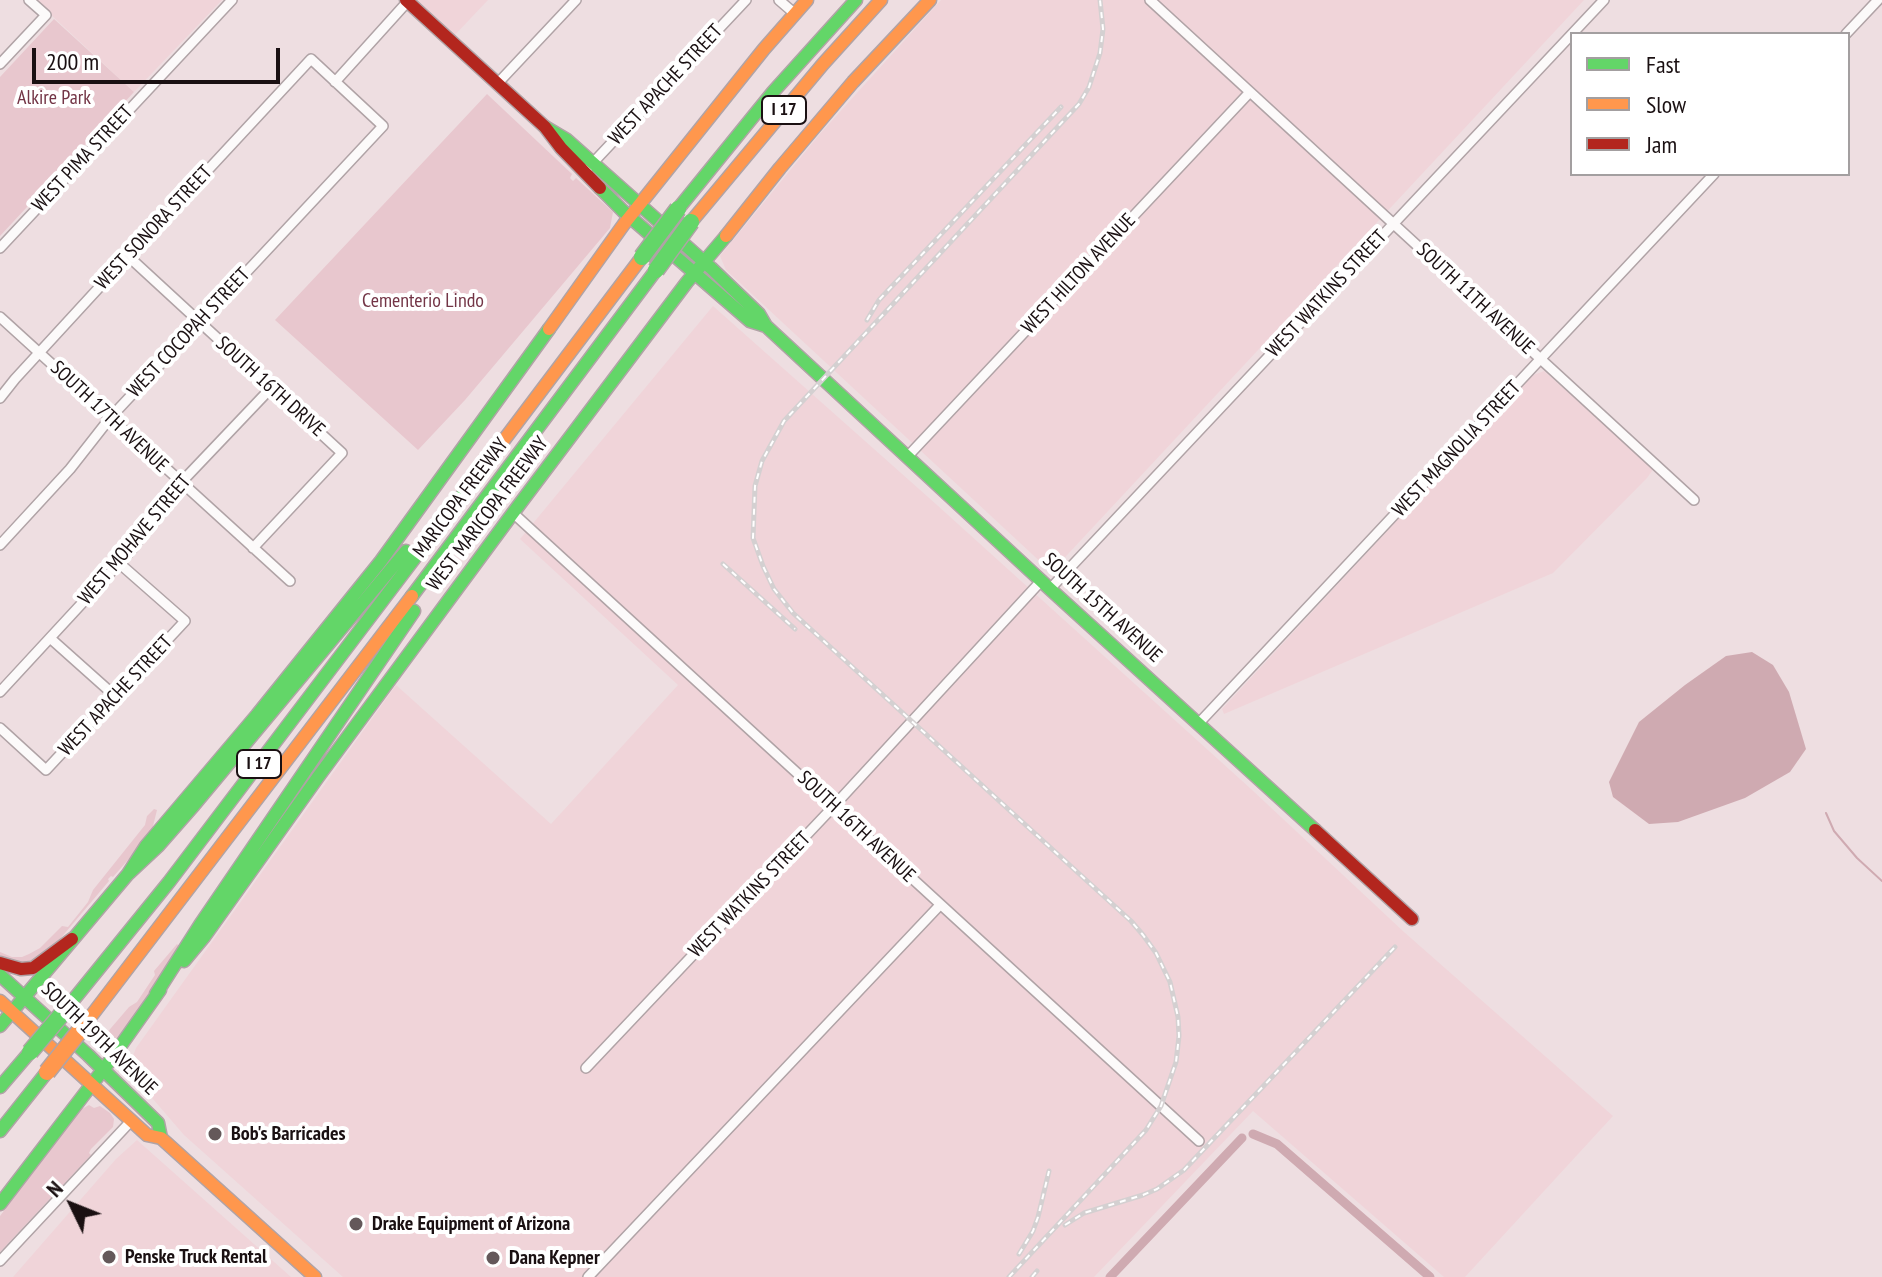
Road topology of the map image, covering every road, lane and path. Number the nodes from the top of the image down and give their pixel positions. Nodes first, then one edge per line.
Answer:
1 (29, 0) edge
2 (232, 0) edge
3 (576, 0) edge
4 (746, 0) edge
5 (779, 0) edge
6 (807, 0) edge
7 (856, 0) edge
8 (881, 0) edge
9 (930, 0) edge
10 (1150, 0) edge
11 (1604, 0) edge
12 (1878, 0) edge
13 (408, 1) edge
14 (794, 13) junction
15 (1574, 32) edge
16 (1848, 32) edge
17 (1570, 36) edge
18 (0, 64) edge
19 (335, 82) junction
20 (498, 83) junction
21 (1250, 92) junction
22 (589, 167) junction
23 (1712, 176) edge
24 (635, 210) junction
25 (1393, 223) junction
26 (0, 248) edge
27 (128, 256) junction
28 (699, 268) junction
29 (0, 317) edge
30 (198, 322) junction
31 (39, 352) junction
32 (1540, 359) junction
33 (271, 388) junction
34 (0, 398) edge
35 (110, 418) junction
36 (908, 456) junction
37 (182, 483) junction
38 (1694, 500) dead end
39 (451, 510) junction
40 (513, 513) junction
41 (453, 543) junction
42 (0, 545) edge
43 (253, 548) junction
44 (119, 563) junction
45 (290, 581) dead end
46 (1046, 585) junction
47 (50, 638) junction
48 (0, 692) edge
49 (115, 696) junction
50 (1199, 723) junction
51 (0, 728) edge
52 (833, 807) junction
53 (128, 874) junction
54 (940, 905) junction
55 (1412, 919) dead end
56 (72, 939) junction
57 (0, 963) edge
58 (0, 975) edge
59 (156, 994) junction
60 (25, 997) junction
61 (6, 1006) edge
62 (0, 1026) edge
63 (586, 1068) dead end
64 (102, 1070) junction
65 (91, 1085) junction
66 (0, 1087) edge
67 (131, 1121) junction
68 (0, 1131) edge
69 (161, 1138) junction
70 (1199, 1141) dead end
71 (0, 1204) edge
72 (0, 1261) edge
73 (315, 1277) edge
74 (588, 1277) edge

1 - 18 street
2 - 26 street, WEST PIMA STREET
3 - 20 street
4 - 22 street, WEST APACHE STREET
5 - 14 street
6 - 14 main road
7 - 39 main road, MARICOPA FREEWAY / I 17, bridge
8 - 41 main road, MARICOPA FREEWAY / I 17, bridge
9 - 28 main road, WEST MARICOPA FREEWAY
10 - 21 street, SOUTH 11TH AVENUE
11 - 15 street, WEST WATKINS STREET
12 - 16 street
13 - 19 street
13 - 20 main road, SOUTH 15TH AVENUE
14 - 24 main road
17 - 25 street, WEST WATKINS STREET
19 - 27 street, WEST SONORA STREET
19 - 30 street, WEST COCOPAH STREET
20 - 22 main road, SOUTH 15TH AVENUE
21 - 25 street, SOUTH 11TH AVENUE
21 - 36 street, WEST HILTON AVENUE
22 - 24 main road, SOUTH 15TH AVENUE
23 - 32 street, WEST MAGNOLIA STREET
24 - 28 main road, SOUTH 15TH AVENUE
24 - 53 main road
25 - 32 street, SOUTH 11TH AVENUE
25 - 46 street, WEST WATKINS STREET
27 - 30 street, SOUTH 16TH DRIVE
27 - 31 street, WEST SONORA STREET
28 - 36 main road, SOUTH 15TH AVENUE
28 - 40 main road, WEST MARICOPA FREEWAY
29 - 31 street, SOUTH 17TH AVENUE
30 - 33 street, SOUTH 16TH DRIVE
30 - 35 street, WEST COCOPAH STREET
31 - 34 street, WEST SONORA STREET
31 - 35 street, SOUTH 17TH AVENUE
32 - 38 street, SOUTH 11TH AVENUE
32 - 50 street, WEST MAGNOLIA STREET
33 - 37 street, WEST MOHAVE STREET
33 - 43 street, SOUTH 16TH DRIVE
35 - 37 street, SOUTH 17TH AVENUE
35 - 42 street, WEST COCOPAH STREET
36 - 46 main road, SOUTH 15TH AVENUE
37 - 43 street, SOUTH 17TH AVENUE
37 - 44 street, WEST MOHAVE STREET
39 - 53 main road
39 - 66 main road, MARICOPA FREEWAY / I 17, bridge
40 - 52 street, SOUTH 16TH AVENUE
40 - 59 main road, WEST MARICOPA FREEWAY
41 - 59 main road
41 - 68 main road, MARICOPA FREEWAY / I 17, bridge
43 - 45 street, SOUTH 17TH AVENUE
44 - 47 street, WEST MOHAVE STREET
44 - 49 street, WEST APACHE STREET
46 - 50 main road, SOUTH 15TH AVENUE
46 - 52 street, WEST WATKINS STREET
47 - 48 street, WEST MOHAVE STREET
47 - 49 street
49 - 51 street, WEST APACHE STREET
50 - 55 main road, SOUTH 15TH AVENUE
52 - 54 street, SOUTH 16TH AVENUE
52 - 63 street, WEST WATKINS STREET
53 - 56 main road
54 - 70 street, SOUTH 16TH AVENUE
54 - 74 street
56 - 57 main road
56 - 60 main road
58 - 60 main road, SOUTH 19TH AVENUE
59 - 64 main road, WEST MARICOPA FREEWAY
60 - 61 main road
60 - 64 main road, SOUTH 19TH AVENUE
61 - 62 main road
61 - 65 main road, SOUTH 19TH AVENUE
64 - 65 main road, WEST MARICOPA FREEWAY
64 - 69 main road, SOUTH 19TH AVENUE
65 - 67 main road, SOUTH 19TH AVENUE
65 - 71 main road, WEST MARICOPA FREEWAY
67 - 69 main road, SOUTH 19TH AVENUE
67 - 72 street
69 - 73 main road, SOUTH 19TH AVENUE

